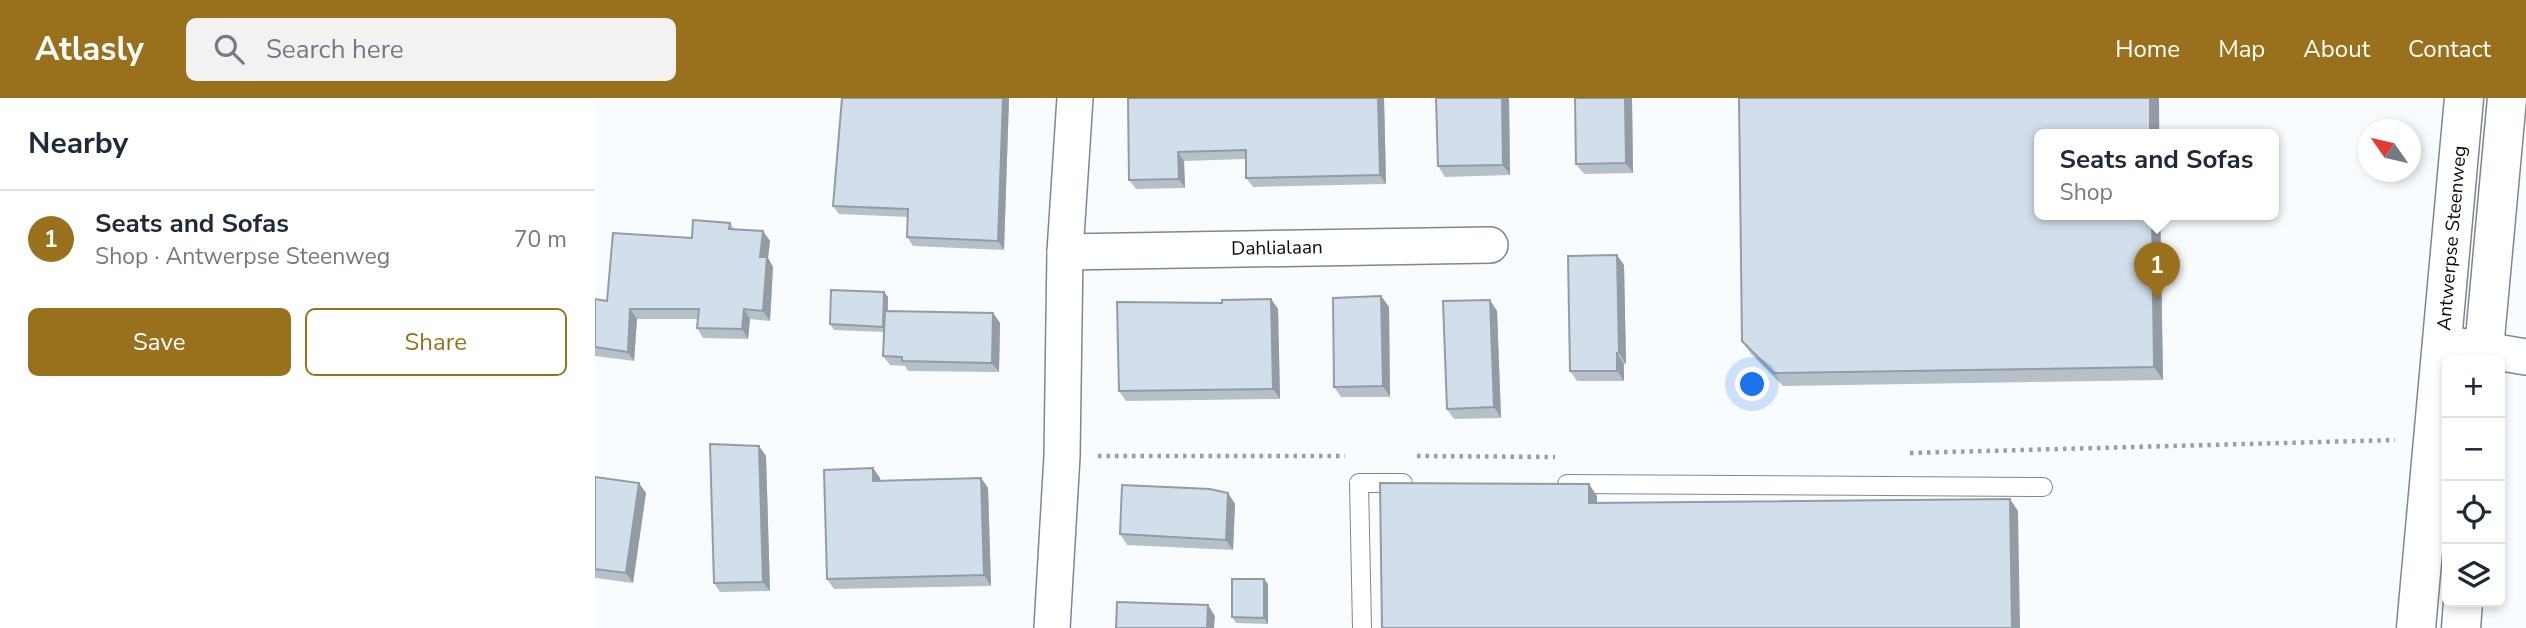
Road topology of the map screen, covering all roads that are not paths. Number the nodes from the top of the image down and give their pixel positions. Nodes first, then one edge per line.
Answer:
1 (1076, 98) edge
2 (2464, 98) edge
3 (2508, 98) edge
4 (1490, 245) dead end
5 (1065, 252) junction
6 (2442, 343) junction
7 (2484, 355) edge
8 (2505, 356) edge
9 (2526, 357) edge
10 (1415, 483) edge
11 (1554, 484) edge
12 (2043, 487) dead end
13 (2463, 607) edge
14 (1052, 628) edge
15 (1361, 628) edge
16 (2416, 628) edge
17 (2461, 628) edge

1 - 5 street
2 - 6 main road, Antwerpse Steenweg
3 - 7 main road
4 - 5 street, Dahlialaan
5 - 14 street
6 - 7 street
6 - 16 main road, Antwerpse Steenweg
8 - 9 street
10 - 15 lane
11 - 12 lane
13 - 17 main road

